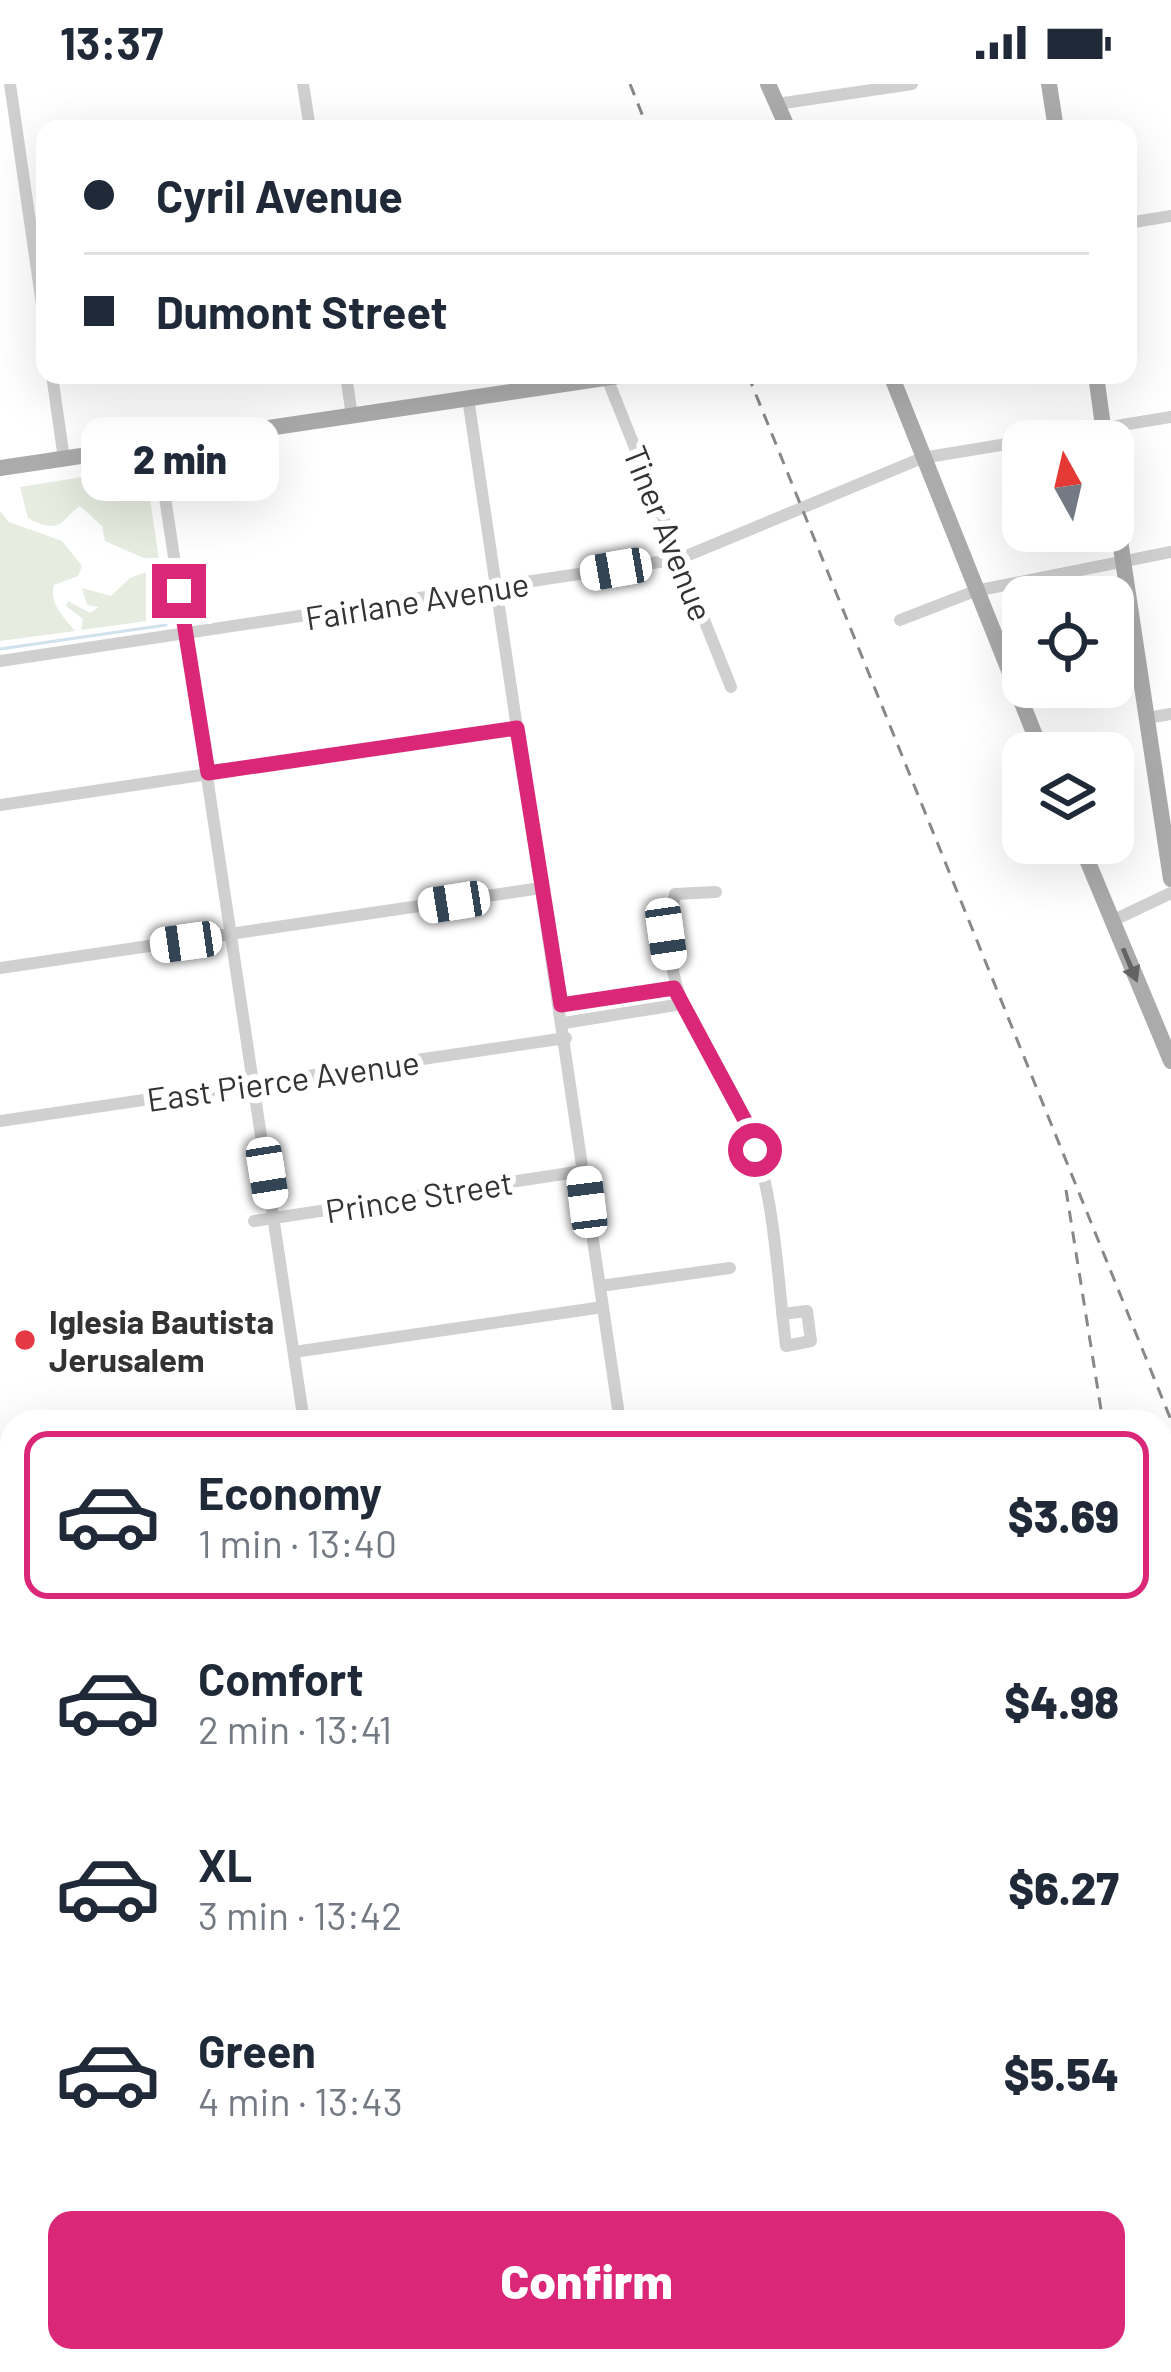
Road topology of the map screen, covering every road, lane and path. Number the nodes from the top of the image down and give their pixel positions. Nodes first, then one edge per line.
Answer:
1 (13, 84) edge
2 (304, 84) edge
3 (768, 84) edge
4 (913, 84) edge
5 (1048, 84) edge
6 (0, 86) edge
7 (777, 104) junction
8 (309, 120) edge
9 (784, 120) edge
10 (1055, 120) edge
11 (1171, 217) edge
12 (1137, 222) edge
13 (36, 257) edge
14 (53, 384) edge
15 (347, 384) edge
16 (562, 384) edge
17 (619, 384) edge
18 (894, 384) edge
19 (1097, 384) edge
20 (468, 398) junction
21 (352, 416) junction
22 (1171, 417) edge
23 (1102, 420) edge
24 (1134, 426) edge
25 (157, 444) junction
26 (1002, 447) edge
27 (922, 458) junction
28 (64, 459) junction
29 (0, 468) edge
30 (1122, 552) edge
31 (1171, 552) edge
32 (679, 559) junction
33 (1123, 560) junction
34 (496, 589) junction
35 (975, 591) junction
36 (900, 620) dead end
37 (185, 634) junction
38 (0, 661) edge
39 (731, 687) dead end
40 (1171, 714) edge
41 (1147, 718) junction
42 (517, 728) junction
43 (1033, 732) edge
44 (208, 773) junction
45 (0, 805) edge
46 (1089, 864) edge
47 (1171, 879) edge
48 (541, 888) junction
49 (716, 892) dead end
50 (1171, 893) edge
51 (1112, 920) junction
52 (232, 935) junction
53 (0, 968) edge
54 (674, 988) junction
55 (581, 1002) junction
56 (682, 1004) junction
57 (561, 1005) junction
58 (587, 1019) junction
59 (565, 1030) junction
60 (1171, 1061) edge
61 (253, 1084) junction
62 (0, 1121) edge
63 (583, 1171) junction
64 (274, 1218) junction
65 (254, 1221) dead end
66 (730, 1268) dead end
67 (600, 1286) junction
68 (603, 1307) junction
69 (782, 1314) dead end
70 (294, 1352) junction
71 (302, 1410) edge
72 (618, 1410) edge

1 - 6 street
1 - 13 street
2 - 8 street
3 - 7 main road
4 - 7 street
5 - 10 main road
7 - 9 main road
11 - 12 street
14 - 28 street
15 - 21 street
16 - 20 main road
17 - 32 street, Tiner Avenue
18 - 27 main road
19 - 23 main road
20 - 21 main road
20 - 34 street
21 - 25 main road
22 - 24 street, Fairlane Avenue
25 - 28 main road
25 - 37 street
26 - 27 street, Fairlane Avenue
27 - 32 street, Fairlane Avenue
27 - 35 main road
28 - 29 main road
30 - 33 main road
31 - 33 street
32 - 34 street, Fairlane Avenue
32 - 39 street, Tiner Avenue
33 - 35 street
33 - 41 main road
34 - 37 street, Fairlane Avenue
34 - 42 street
35 - 36 street
35 - 43 main road
37 - 38 street, Fairlane Avenue
37 - 44 street
40 - 41 street
41 - 47 main road
42 - 44 street
42 - 48 street
44 - 45 street
44 - 52 street
46 - 51 main road
48 - 52 street
48 - 57 street
49 - 54 street
50 - 51 street
51 -> 60 main road
52 - 53 street
52 - 61 street
54 - 55 street
54 - 56 street
55 - 57 street
55 - 58 street
56 - 58 street, East Pierce Avenue
56 - 69 street
57 - 59 street
58 - 59 street, East Pierce Avenue
59 - 61 street, East Pierce Avenue
59 - 63 street
61 - 62 street, East Pierce Avenue
61 - 64 street
63 - 64 street, Prince Street
63 - 67 street
64 - 65 street, Prince Street
64 - 70 street
66 - 67 street
67 - 68 street
68 - 70 street
68 - 72 street
70 - 71 street

